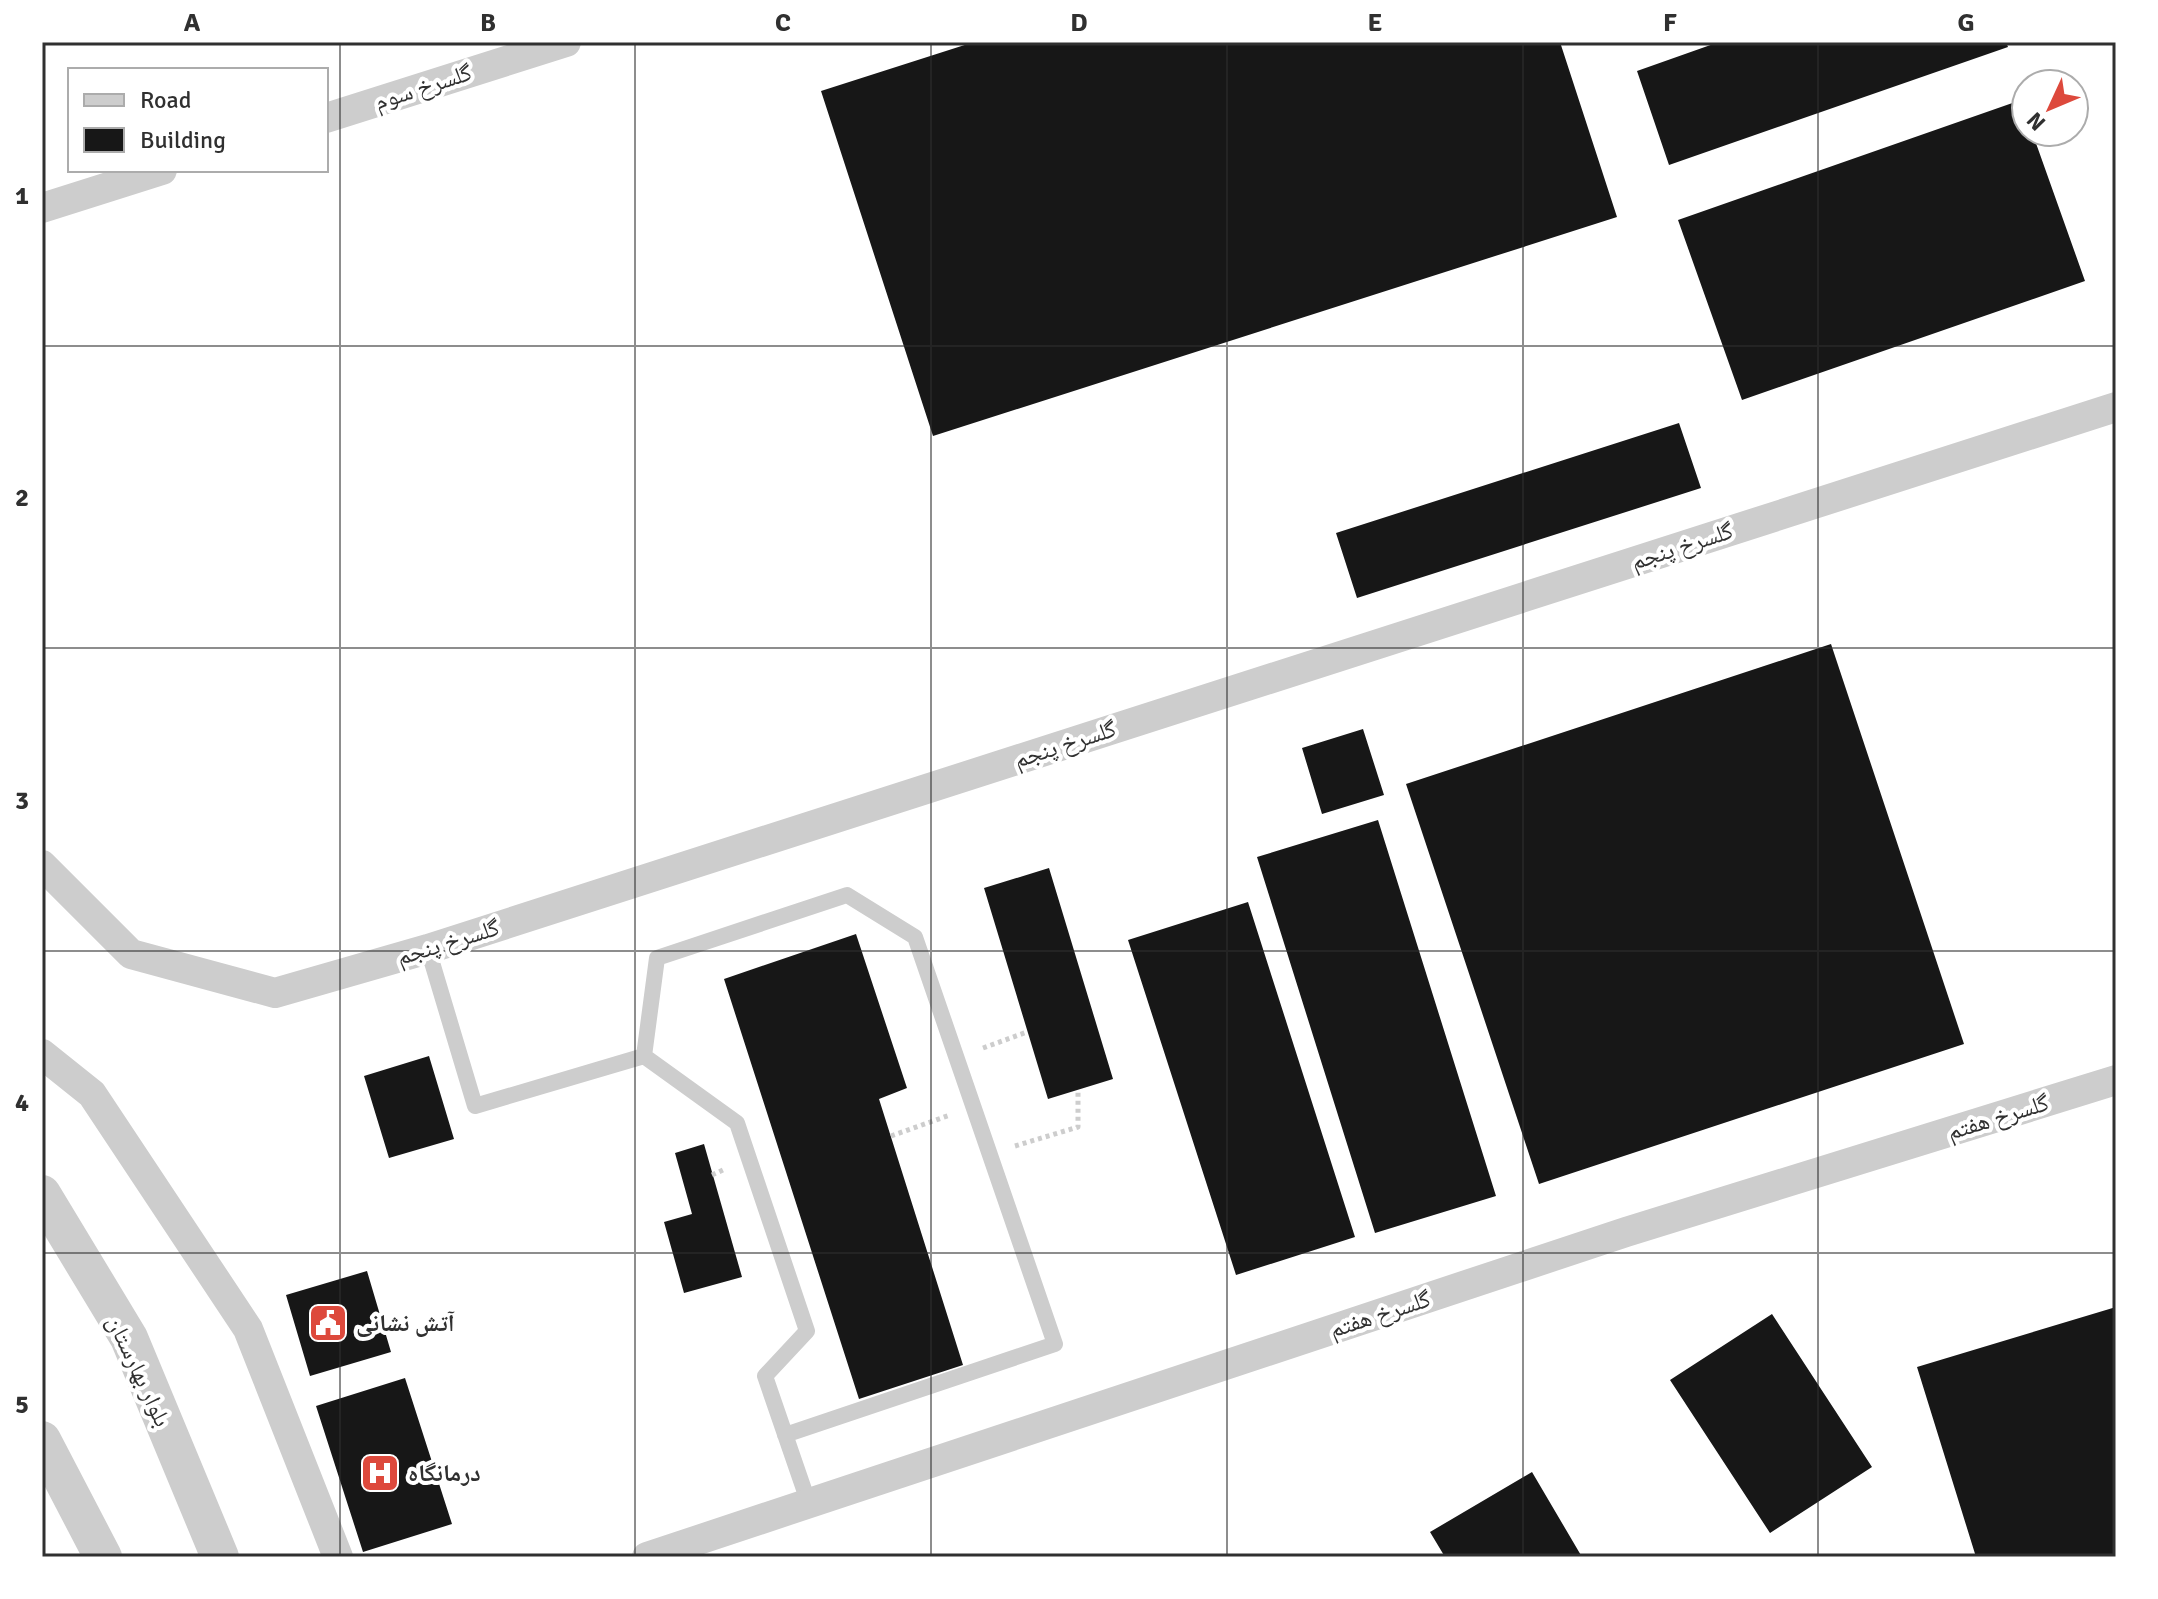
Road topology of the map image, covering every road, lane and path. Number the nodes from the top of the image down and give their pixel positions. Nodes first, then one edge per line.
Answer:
1 (566, 42) edge
2 (328, 117) edge
3 (156, 172) edge
4 (42, 208) edge
5 (2116, 407) edge
6 (42, 865) edge
7 (428, 949) junction
8 (1027, 1032) dead end
9 (42, 1054) edge
10 (644, 1056) junction
11 (957, 1057) junction
12 (2116, 1080) edge
13 (1078, 1090) dead end
14 (973, 1106) junction
15 (891, 1136) dead end
16 (990, 1154) junction
17 (42, 1194) edge
18 (785, 1435) junction
19 (42, 1440) edge
20 (809, 1504) junction
21 (103, 1557) edge
22 (220, 1557) edge
23 (338, 1557) edge
24 (647, 1557) edge

1 - 2 street, گلسرخ سوم
3 - 4 street
5 - 7 street, گلسرخ پنجم
6 - 7 street, گلسرخ پنجم
7 - 10 lane
8 - 11 path
9 - 23 street
10 - 11 lane
10 - 18 lane
11 - 14 lane
12 - 20 street, گلسرخ هفتم
13 - 16 path
14 - 15 path
14 - 16 lane
16 - 18 lane
17 - 22 street, بلوار بهارستان
18 - 20 lane
19 - 21 street
20 - 24 street, گلسرخ هفتم

